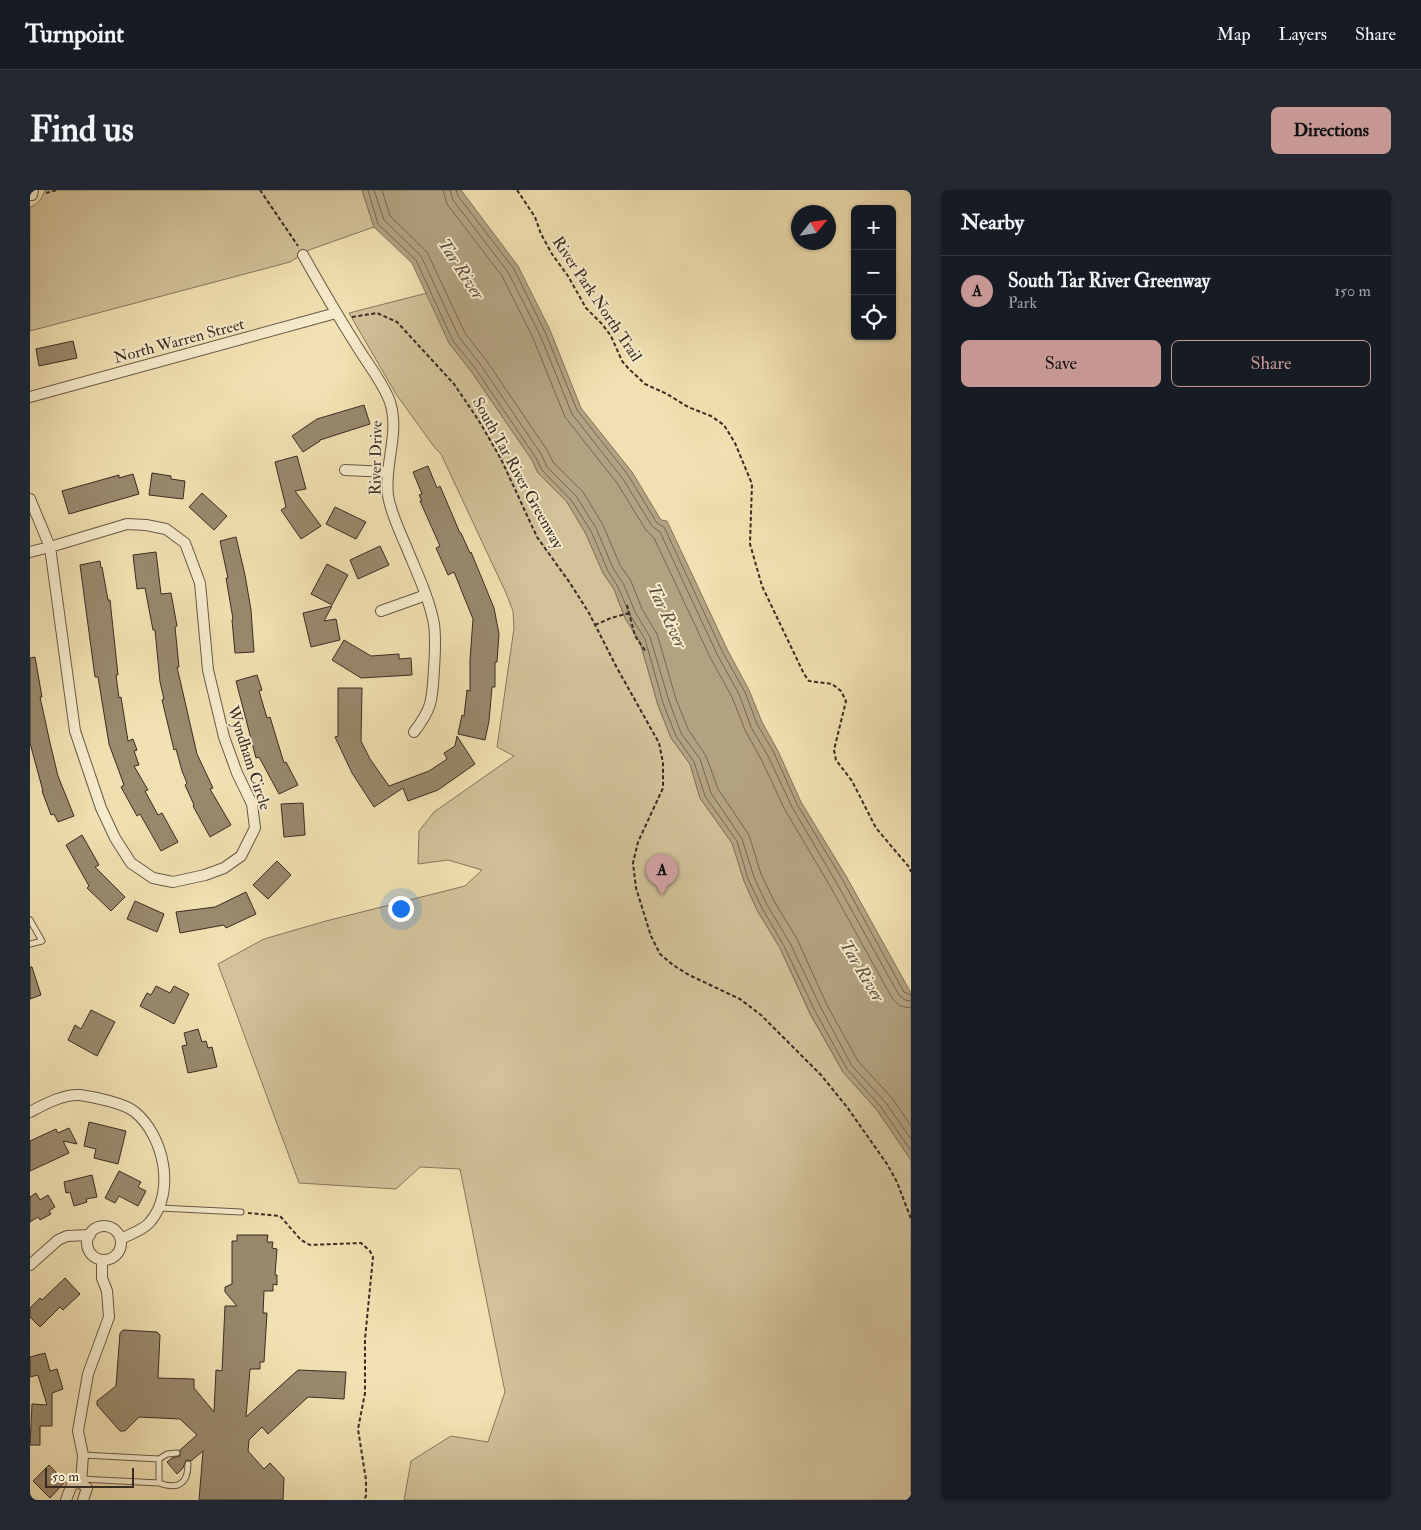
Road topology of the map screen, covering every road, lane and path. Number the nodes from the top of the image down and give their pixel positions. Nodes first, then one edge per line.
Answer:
1 (57, 190) edge
2 (260, 190) edge
3 (517, 190) edge
4 (46, 193) dead end
5 (303, 255) joint
6 (336, 313) junction
7 (351, 317) dead end
8 (30, 397) edge
9 (345, 470) dead end
10 (388, 472) junction
11 (30, 499) edge
12 (50, 547) junction
13 (30, 552) edge
14 (426, 596) junction
15 (627, 605) dead end
16 (381, 611) dead end
17 (630, 612) junction
18 (595, 625) junction
19 (646, 652) dead end
20 (414, 732) dead end
21 (911, 872) edge
22 (30, 920) edge
23 (30, 944) edge
24 (30, 1112) edge
25 (160, 1208) junction
26 (241, 1212) joint
27 (911, 1219) edge
28 (90, 1235) junction
29 (121, 1239) junction
30 (102, 1260) junction
31 (30, 1265) edge
32 (177, 1454) dead end
33 (83, 1456) junction
34 (158, 1459) junction
35 (188, 1464) dead end
36 (81, 1481) junction
37 (159, 1483) junction
38 (66, 1500) edge
39 (83, 1500) edge
40 (364, 1500) edge

1 - 4 path
2 - 5 path
3 - 21 path, River Park North Trail
5 - 6 street, River Drive
6 - 8 street, North Warren Street
6 - 10 street, River Drive
7 - 18 path, South Tar River Greenway
9 - 10 street
10 - 14 street, River Drive
11 - 12 street
12 - 12 street, Wyndham Circle
12 - 13 street, Wyndham Circle
14 - 16 street
14 - 20 street, River Drive
15 - 17 path
17 - 18 path
17 - 19 path
18 - 27 path, South Tar River Greenway
22 - 23 lane
24 - 25 street
25 - 26 lane
25 - 29 street
26 - 40 path
28 - 29 street
28 - 30 street
28 - 31 street
29 - 30 street
30 - 33 street
32 - 34 lane
33 - 34 lane
33 - 36 street
34 - 37 lane
35 - 37 lane
36 - 37 lane
36 - 38 street
36 - 39 street

